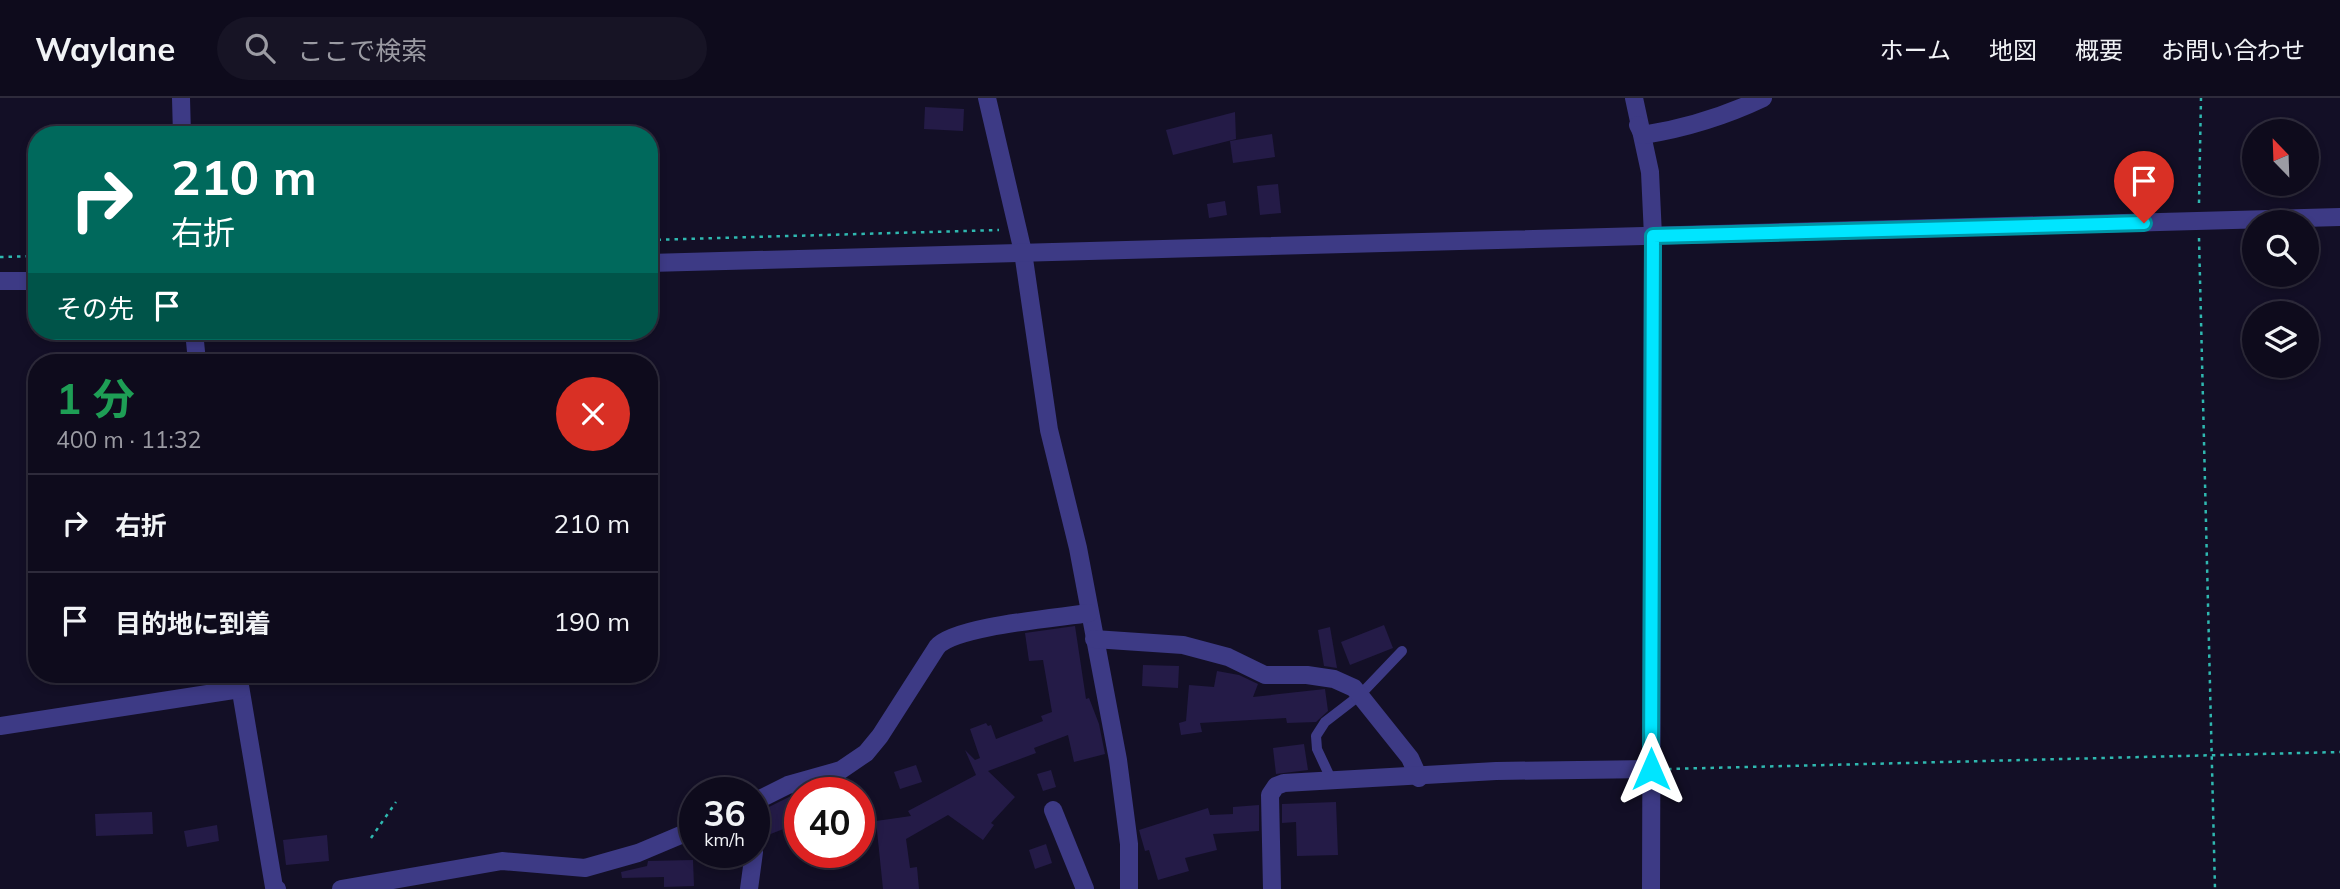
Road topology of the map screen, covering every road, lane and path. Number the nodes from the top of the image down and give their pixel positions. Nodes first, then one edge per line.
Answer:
1 (181, 98) edge
2 (987, 98) edge
3 (1623, 98) edge
4 (1634, 98) edge
5 (1763, 98) edge
6 (2201, 98) edge
7 (182, 126) edge
8 (1643, 135) junction
9 (2340, 217) edge
10 (2198, 222) junction
11 (1017, 230) junction
12 (1653, 236) junction
13 (658, 240) edge
14 (1023, 252) junction
15 (28, 256) edge
16 (0, 257) edge
17 (658, 263) edge
18 (0, 281) edge
19 (28, 281) edge
20 (1089, 613) junction
21 (1094, 639) junction
22 (1402, 651) dead end
23 (234, 683) edge
24 (239, 683) edge
25 (1360, 695) junction
26 (0, 726) edge
27 (2340, 752) edge
28 (2211, 756) junction
29 (1651, 769) junction
30 (1419, 778) junction
31 (1332, 781) junction
32 (770, 794) edge
33 (396, 802) dead end
34 (1054, 810) dead end
35 (679, 836) edge
36 (372, 838) dead end
37 (752, 868) edge
38 (277, 889) edge
39 (341, 889) edge
40 (749, 889) edge
41 (1085, 889) edge
42 (1129, 889) edge
43 (1272, 889) edge
44 (1651, 889) edge
45 (2214, 889) edge

1 - 7 street
2 - 11 street
3 - 8 street
4 - 8 street
5 - 8 street
6 - 10 path
8 - 12 street
9 - 10 street
10 - 12 street
10 - 28 path
11 - 13 path
11 - 14 street
12 - 14 street
12 - 29 street
14 - 17 street
14 - 20 street
15 - 16 path
18 - 19 street
20 - 21 street
20 - 32 street
21 - 25 street
21 - 42 street
22 - 25 lane
23 - 26 street
24 - 38 street
25 - 30 street
25 - 31 lane
27 - 28 path
28 - 29 path
28 - 45 path
29 - 30 street
29 - 44 street
30 - 31 street
31 - 43 street
33 - 36 path
34 - 41 street
35 - 39 street
37 - 40 street

